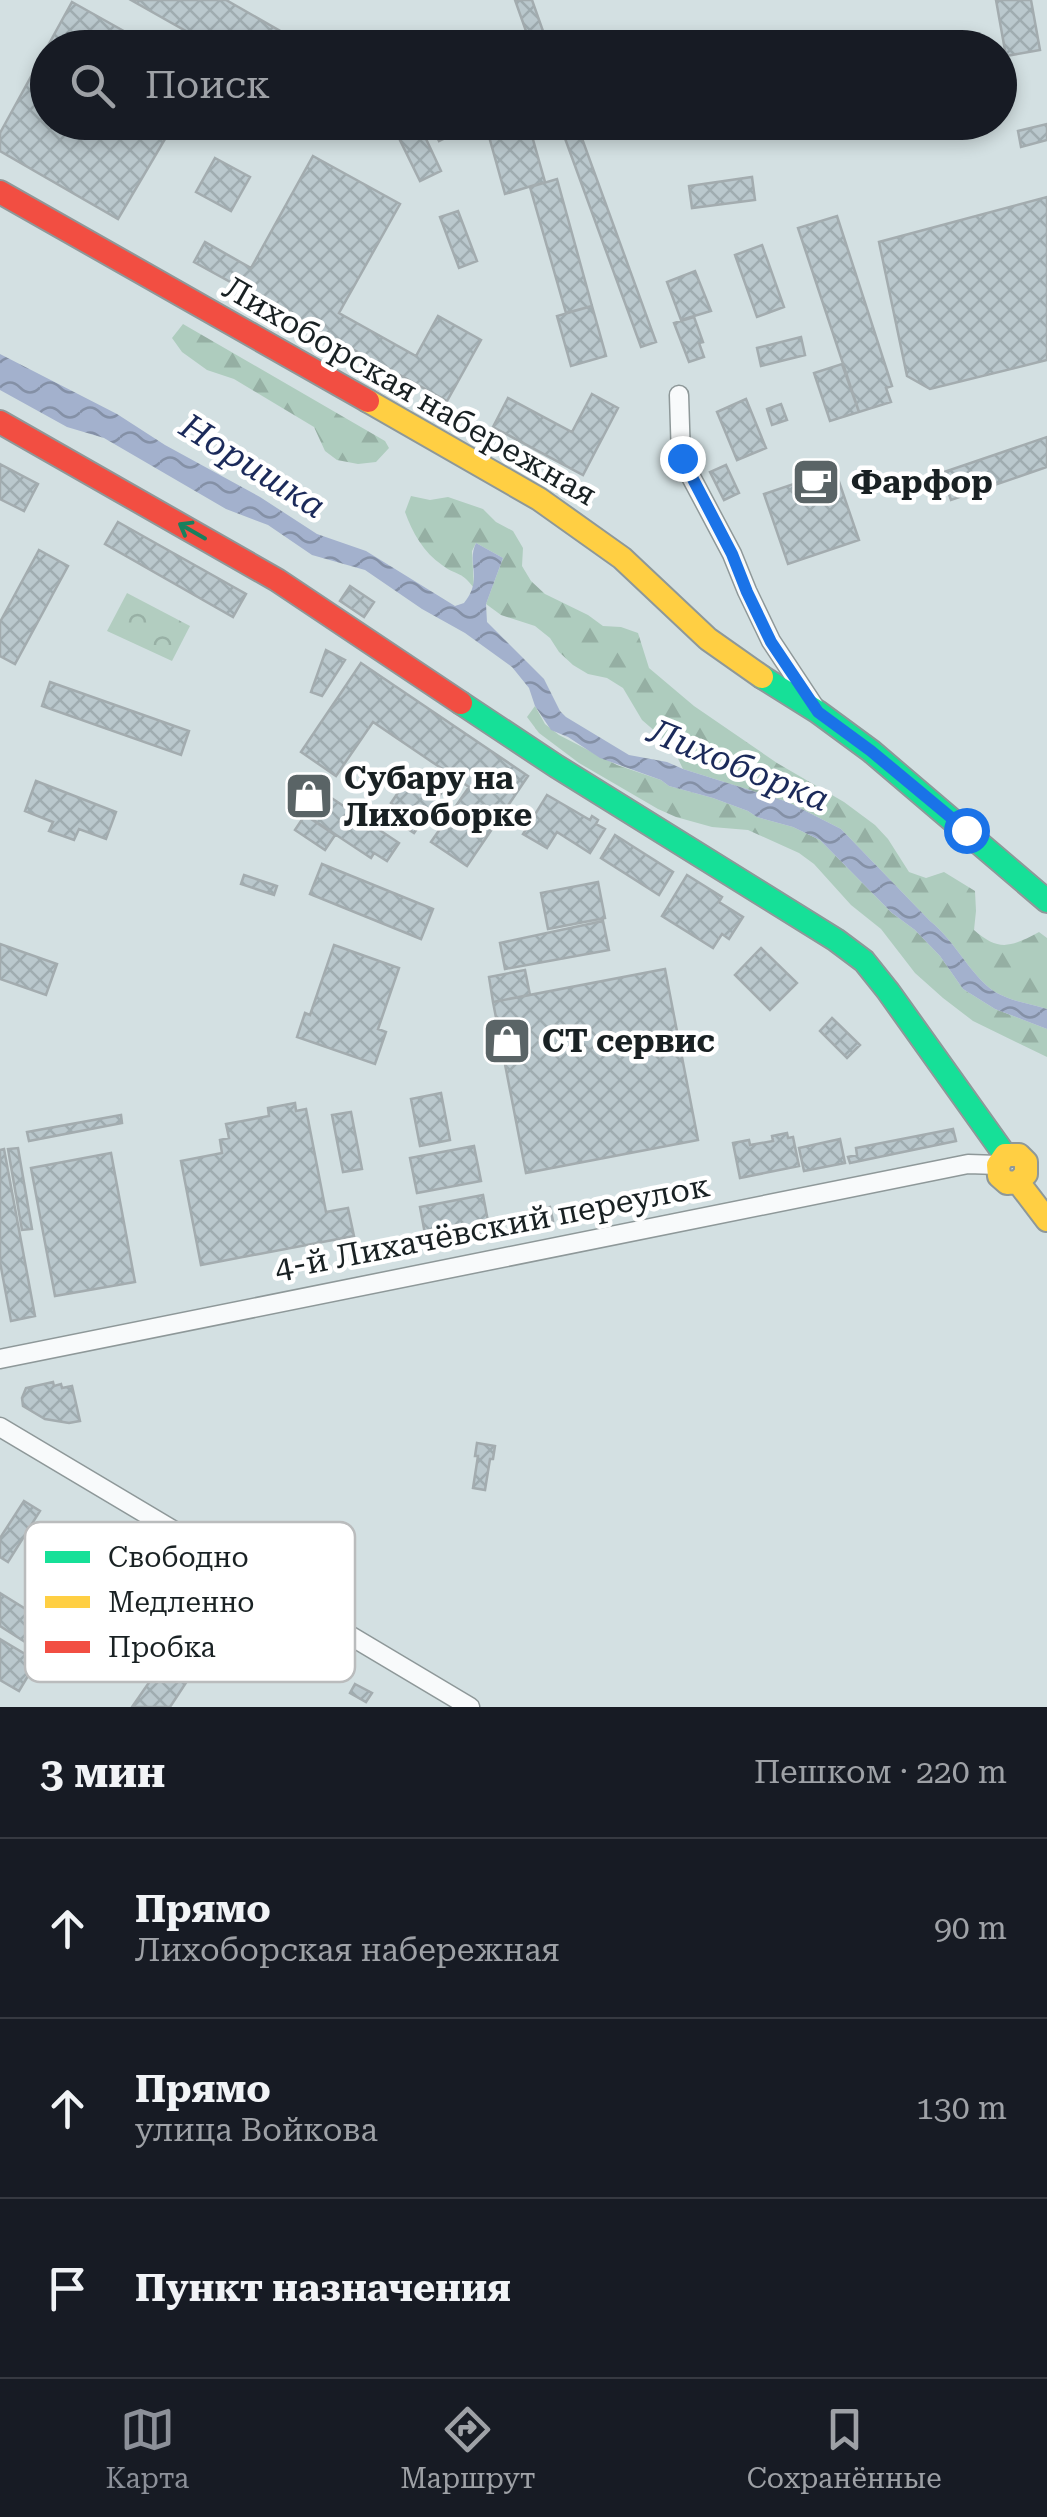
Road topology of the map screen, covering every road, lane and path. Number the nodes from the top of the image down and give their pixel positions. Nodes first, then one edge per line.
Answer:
1 (0, 192) edge
2 (679, 395) dead end
3 (0, 422) edge
4 (771, 642) junction
5 (760, 676) junction
6 (818, 712) junction
7 (1047, 901) edge
8 (1047, 1150) edge
9 (1012, 1166) junction
10 (1047, 1220) edge
11 (0, 1359) edge
12 (0, 1427) edge
13 (159, 1522) edge
14 (355, 1638) edge
15 (470, 1707) edge

1 - 5 street, Лихоборская набережная
2 - 4 street
9 -> 3 street
4 - 5 street
4 - 6 street
5 - 6 street, Лихоборская набережная
6 - 7 street, Лихоборская набережная
8 - 9 street, 4-й Лихачёвский переулок
9 - 10 street
9 - 11 street, 4-й Лихачёвский переулок
12 - 13 street
14 - 15 street

